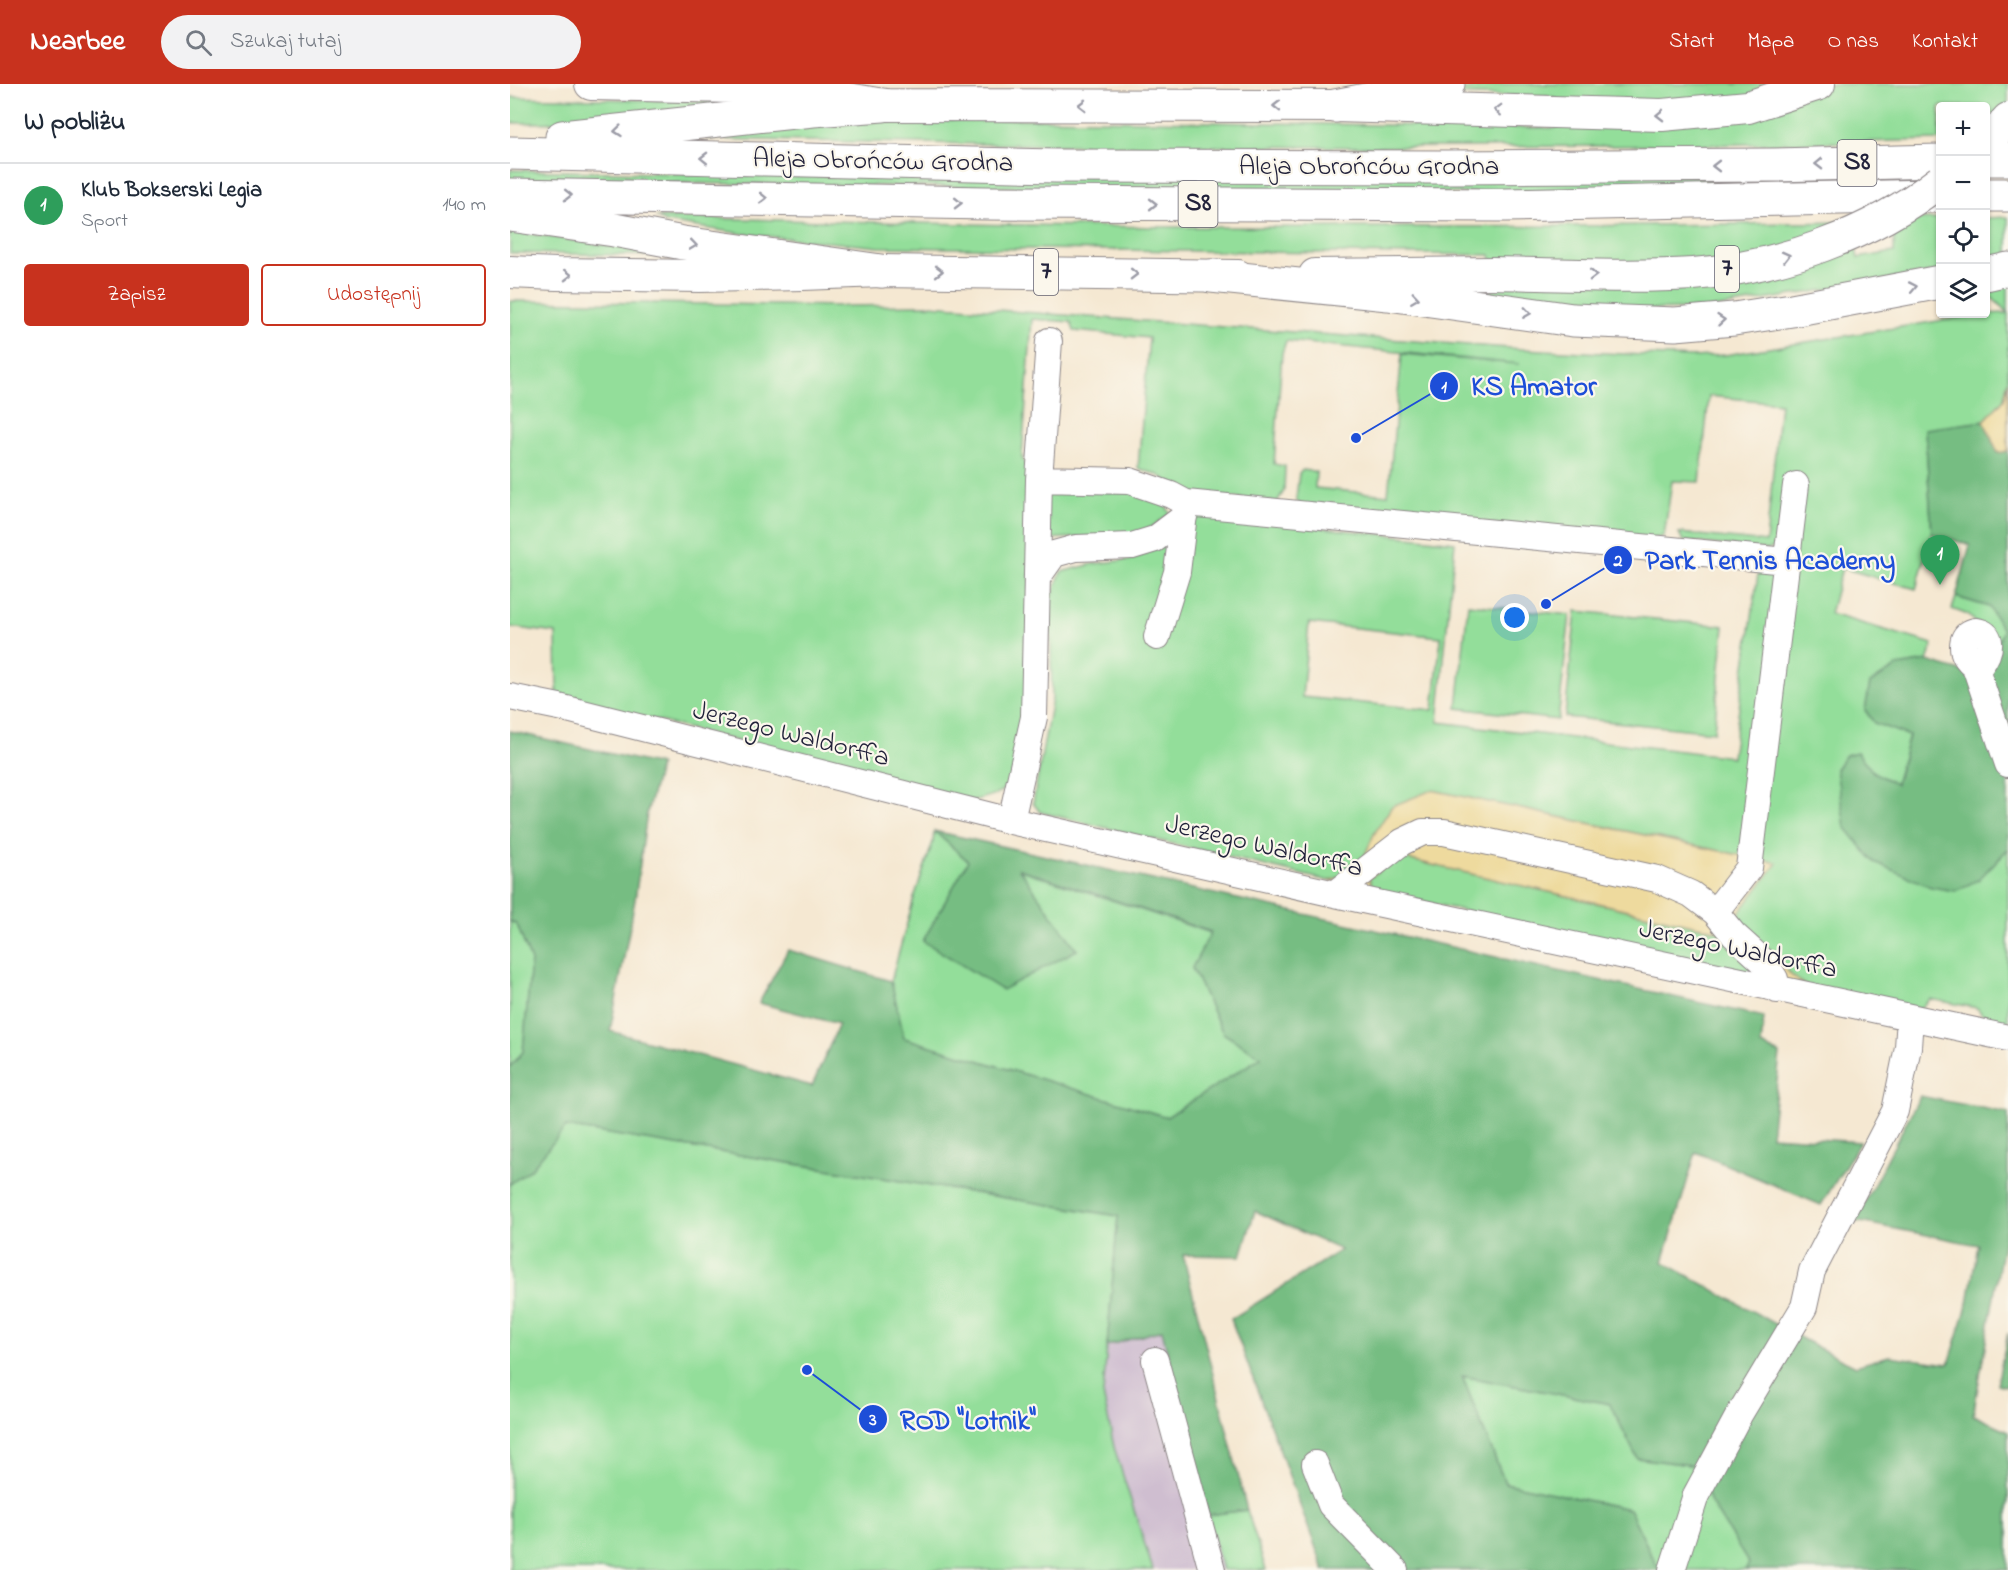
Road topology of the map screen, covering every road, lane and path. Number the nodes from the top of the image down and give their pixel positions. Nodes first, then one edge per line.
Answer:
1 (591, 84) edge
2 (1448, 84) edge
3 (1819, 84) edge
4 (883, 105) junction
5 (1335, 106) junction
6 (2008, 119) edge
7 (1990, 139) edge
8 (510, 143) edge
9 (510, 153) edge
10 (1990, 159) edge
11 (2008, 159) edge
12 (1936, 161) edge
13 (1936, 185) edge
14 (510, 195) edge
15 (1990, 195) edge
16 (2008, 195) edge
17 (1936, 196) edge
18 (510, 215) edge
19 (2008, 270) edge
20 (881, 271) junction
21 (510, 272) edge
22 (1990, 273) edge
23 (1211, 276) junction
24 (1936, 283) edge
25 (1049, 341) dead end
26 (1039, 478) junction
27 (1796, 485) dead end
28 (1185, 510) junction
29 (1132, 546) junction
30 (1786, 561) junction
31 (1177, 572) junction
32 (1037, 578) junction
33 (1157, 637) dead end
34 (1975, 666) dead end
35 (510, 697) edge
36 (2008, 764) edge
37 (1011, 821) junction
38 (1335, 894) junction
39 (1715, 912) junction
40 (1777, 990) junction
41 (1910, 1018) junction
42 (2008, 1038) edge
43 (1155, 1360) dead end
44 (1315, 1464) dead end
45 (1212, 1570) edge
46 (1395, 1570) edge
47 (1672, 1570) edge

1 - 4 main road
2 - 5 highway
3 -> 5 main road
5 -> 4 main road
4 -> 8 highway
6 - 7 main road
12 -> 9 highway, Aleja Obrońców Grodna / S8
10 - 11 highway
23 -> 13 main road, 7, bridge
14 -> 17 highway, Aleja Obrońców Grodna / S8
15 - 16 highway
18 -> 20 highway, 7
19 - 22 highway
21 -> 20 main road
20 -> 23 main road, 7
23 -> 24 highway
25 - 26 street
26 - 28 street
26 - 32 street
27 - 30 street
28 - 29 street
28 - 30 street
28 - 31 street
29 - 31 street
29 - 32 street
30 - 39 street
31 - 33 street
32 - 37 street
34 - 36 street
35 - 37 street, Jerzego Waldorffa
37 - 38 street, Jerzego Waldorffa
38 - 39 street
38 - 40 street, Jerzego Waldorffa
39 - 40 street
40 - 41 street, Jerzego Waldorffa
41 - 42 street, Jerzego Waldorffa
41 - 47 street
43 - 45 street
44 - 46 street

